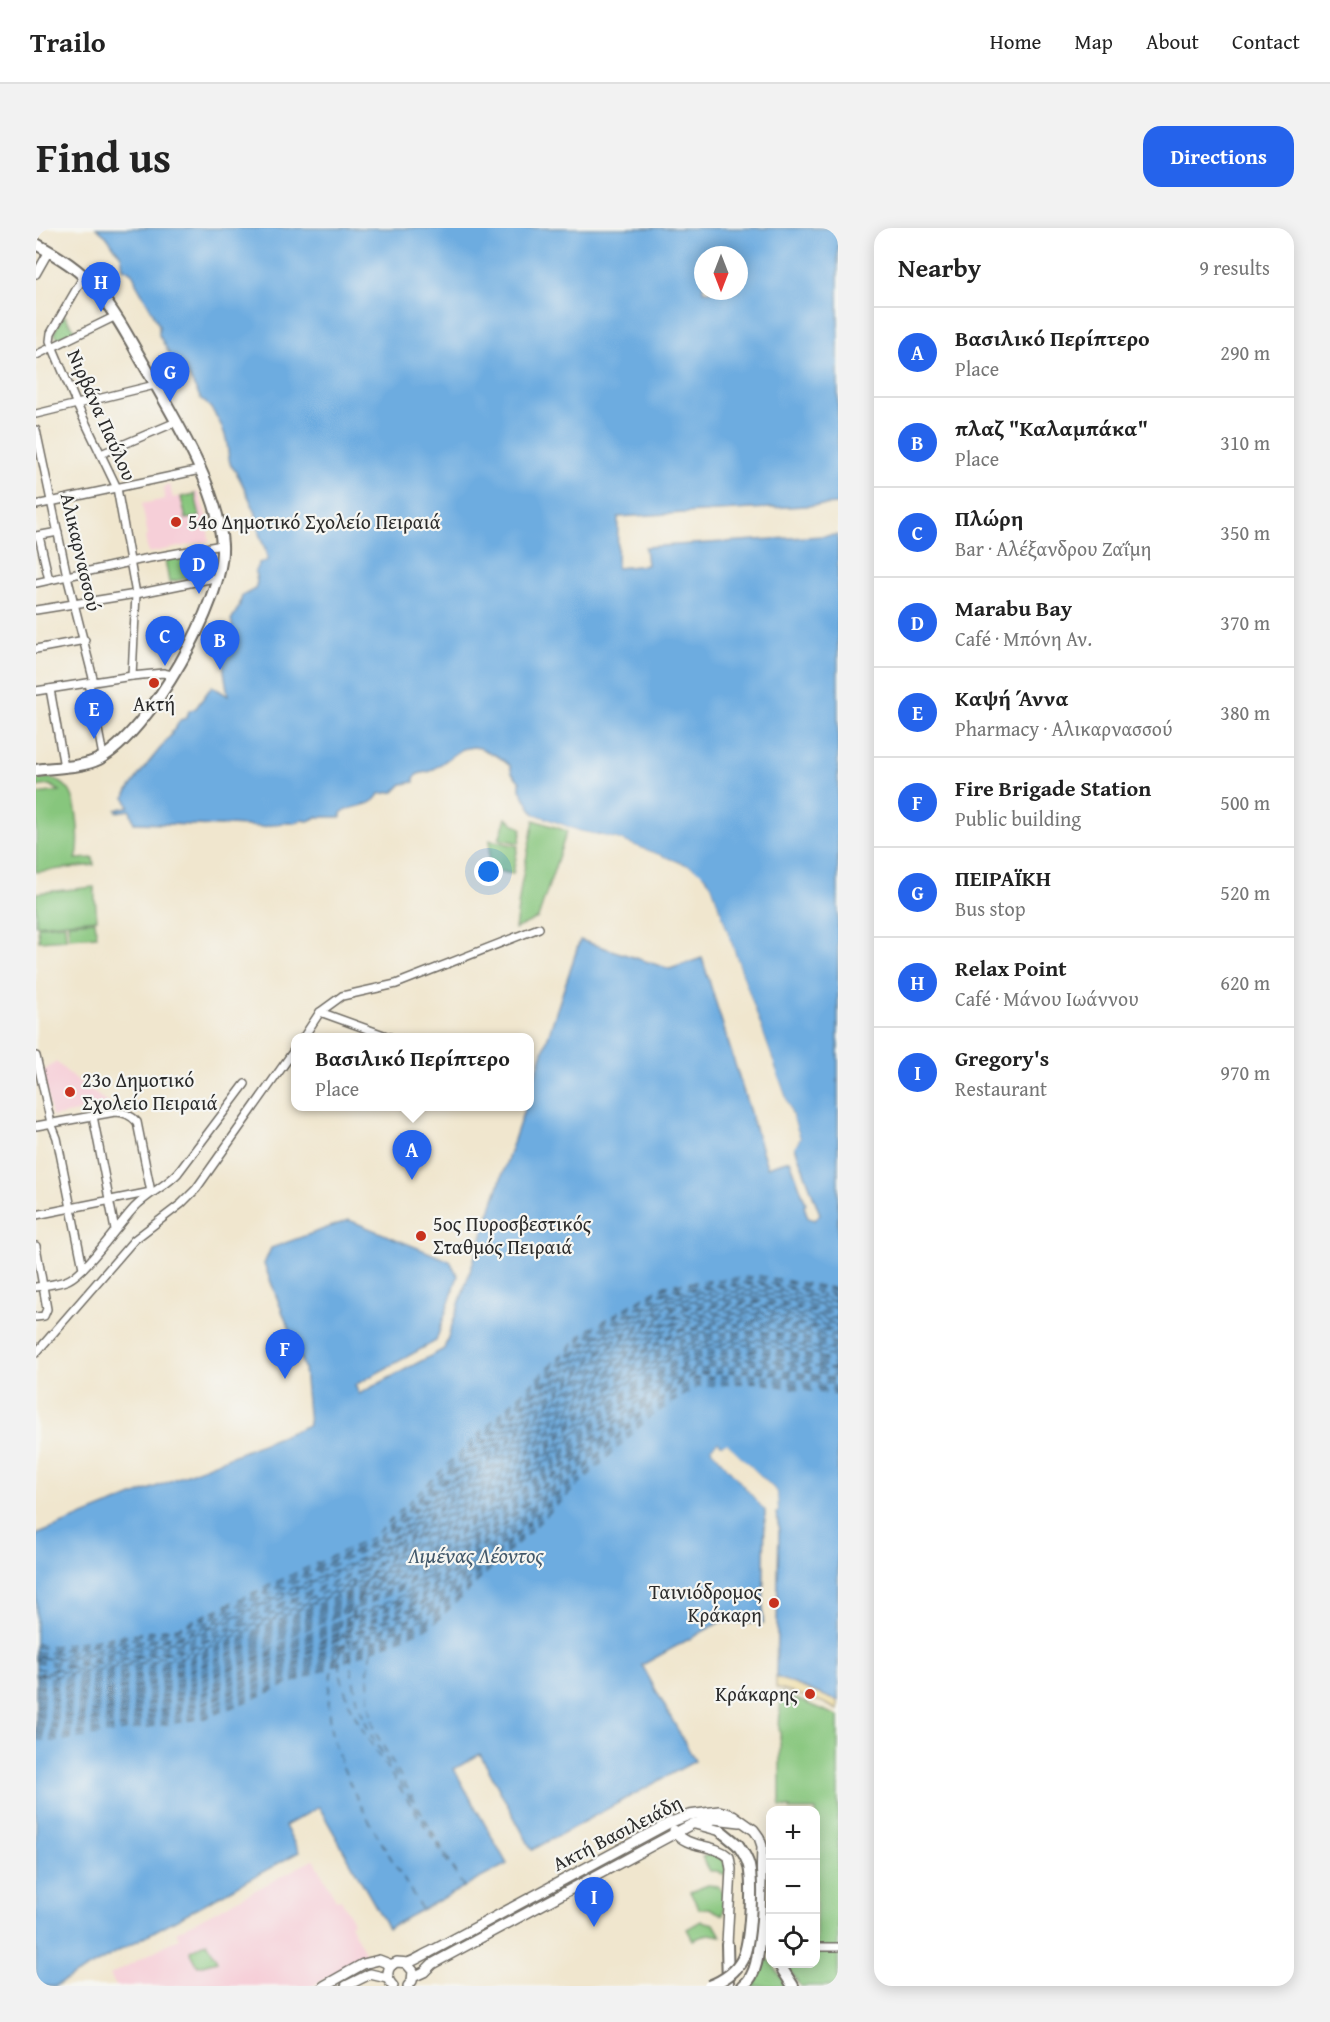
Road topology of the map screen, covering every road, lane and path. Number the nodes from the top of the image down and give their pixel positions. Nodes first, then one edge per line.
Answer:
1 (36, 244) edge
2 (49, 251) junction
3 (36, 274) edge
4 (84, 276) junction
5 (116, 316) junction
6 (53, 346) junction
7 (36, 355) edge
8 (155, 385) junction
9 (77, 405) junction
10 (36, 414) edge
11 (176, 422) junction
12 (36, 430) edge
13 (101, 454) junction
14 (200, 471) junction
15 (117, 488) junction
16 (52, 501) junction
17 (36, 505) edge
18 (58, 532) junction
19 (37, 536) edge
20 (222, 545) junction
21 (131, 562) junction
22 (68, 576) junction
23 (219, 578) junction
24 (49, 580) junction
25 (36, 583) edge
26 (135, 594) junction
27 (75, 604) junction
28 (36, 610) edge
29 (85, 640) junction
30 (36, 649) edge
31 (172, 675) junction
32 (132, 676) junction
33 (92, 682) junction
34 (50, 689) junction
35 (36, 691) edge
36 (103, 756) junction
37 (64, 766) junction
38 (36, 770) edge
39 (539, 928) dead end
40 (320, 1012) junction
41 (306, 1033) edge
42 (378, 1033) edge
43 (291, 1055) edge
44 (36, 1056) edge
45 (245, 1084) dead end
46 (93, 1116) junction
47 (51, 1123) junction
48 (36, 1126) edge
49 (151, 1192) junction
50 (109, 1200) junction
51 (71, 1208) junction
52 (36, 1215) edge
53 (115, 1230) junction
54 (36, 1246) edge
55 (82, 1268) junction
56 (40, 1286) edge
57 (36, 1317) edge
58 (36, 1353) edge
59 (742, 1822) junction
60 (669, 1823) junction
61 (692, 1824) junction
62 (720, 1831) joint
63 (675, 1833) junction
64 (760, 1921) junction
65 (766, 1935) edge
66 (727, 1944) joint
67 (820, 1947) edge
68 (838, 1947) edge
69 (406, 1963) junction
70 (392, 1965) junction
71 (782, 1968) edge
72 (413, 1977) junction
73 (390, 1982) edge
74 (324, 1986) edge
75 (346, 1986) edge
76 (408, 1986) edge
77 (709, 1986) edge
78 (728, 1986) edge
79 (743, 1986) edge
80 (793, 1986) edge

1 - 2 main road
2 - 3 street
2 - 4 main road
4 - 5 main road
4 - 6 street
5 - 6 street
5 - 8 main road
6 - 7 street
6 - 9 street, Νιρβάνα Παύλου
8 - 9 street
8 - 11 main road
9 - 10 street
9 - 13 street, Νιρβάνα Παύλου
11 - 13 street
11 - 14 main road
12 - 16 street, Αλικαρνασσού
13 - 15 street, Νιρβάνα Παύλου
14 - 15 street
14 - 20 main road
15 - 16 street
15 - 21 street, Νιρβάνα Παύλου
16 - 17 street
16 - 18 street, Αλικαρνασσού
18 - 19 street
18 - 22 street, Αλικαρνασσού
19 - 24 street
20 - 21 street
20 - 23 main road
21 - 22 street
21 - 26 street, Νιρβάνα Παύλου
22 - 24 street
22 - 27 street, Αλικαρνασσού
23 - 26 street
23 - 31 main road
24 - 25 street
26 - 27 street
26 - 32 street, Νιρβάνα Παύλου
27 - 28 street
27 - 29 street, Αλικαρνασσού
29 - 30 street
29 - 33 street, Αλικαρνασσού
31 - 32 street
31 - 36 main road
32 - 33 street
33 - 34 street
33 - 36 street, Αλικαρνασσού
34 - 35 street
34 - 37 street
36 - 37 main road
37 - 38 main road
39 - 40 street
40 - 41 street
40 - 42 street
43 - 58 street
44 - 47 street
45 - 49 street
46 - 47 street
46 - 49 street
46 - 50 street
47 - 48 street
47 - 51 street
49 - 50 street
49 - 53 street
50 - 51 street
50 - 53 street
51 - 52 street
51 - 55 street
53 - 55 street
54 - 56 street
55 - 56 street
56 - 57 street
59 - 60 street, Ακτή Βασιλειάδη
59 - 61 street, Ακτή Βασιλειάδη
59 - 64 street
60 - 63 street
60 - 69 street, Ακτή Βασιλειάδη
61 - 62 street
61 - 63 street, Ακτή Βασιλειάδη
62 - 77 main road, bridge
63 - 66 street
63 - 72 street, Ακτή Βασιλειάδη
64 - 65 main road
64 - 79 main road
66 - 78 main road
67 - 68 street
69 - 70 street, Ακτή Βασιλειάδη
69 - 72 street
70 - 73 street
70 - 74 street, Ακτή Βασιλειάδη
71 - 80 main road
72 - 76 street, Ακτή Βασιλειάδη
73 - 75 street

